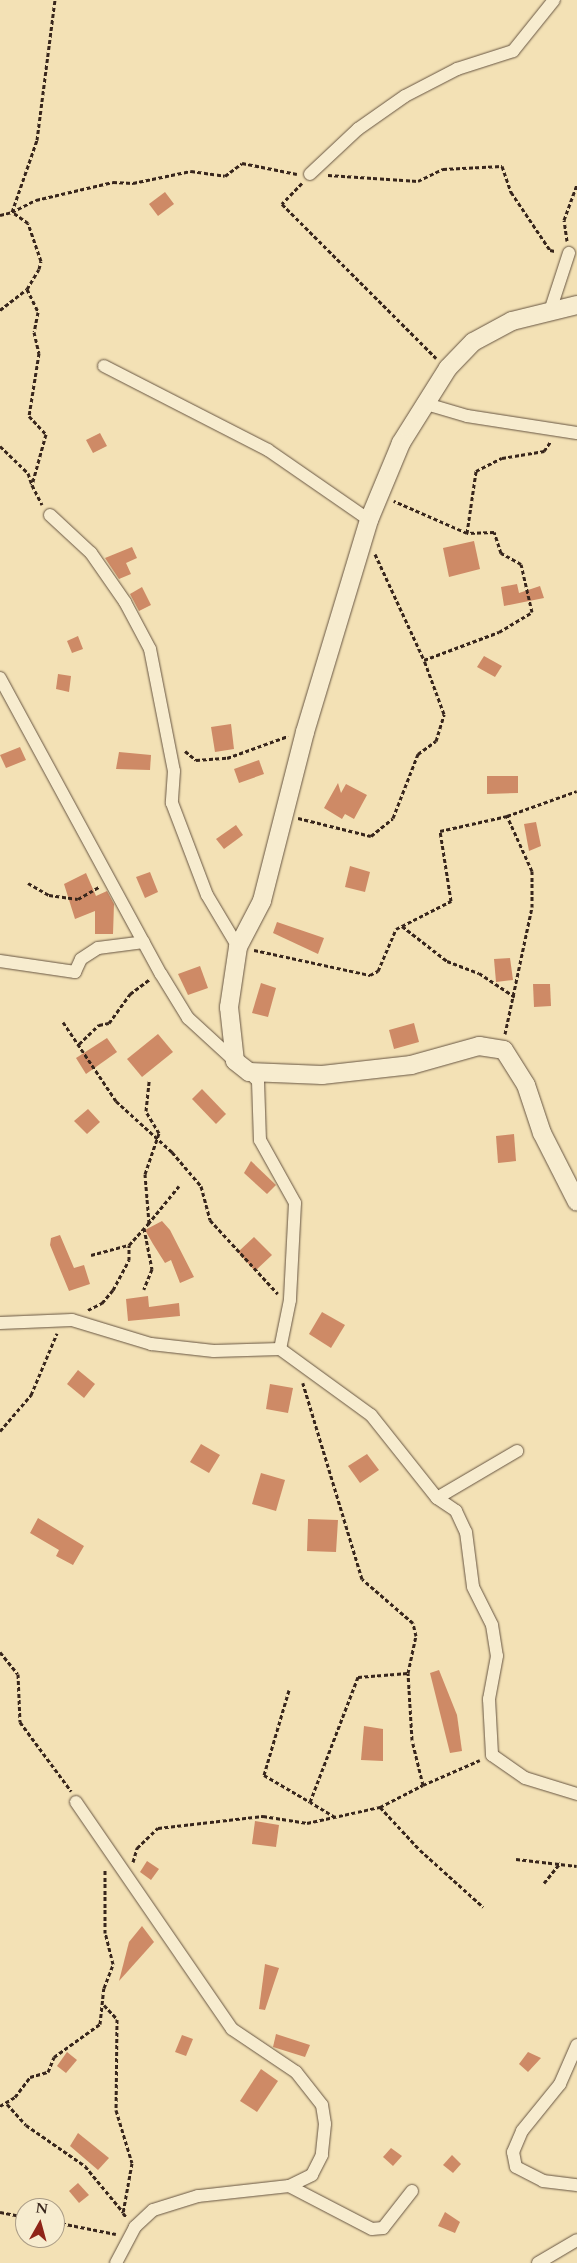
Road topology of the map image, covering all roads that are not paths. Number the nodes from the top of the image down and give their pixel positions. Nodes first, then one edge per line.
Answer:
1 (554, 0) edge
2 (310, 174) road end
3 (569, 253) road end
4 (577, 305) edge
5 (552, 308) junction
6 (104, 366) dead end
7 (423, 403) junction
8 (577, 434) edge
9 (50, 515) road end
10 (369, 520) junction
11 (0, 678) edge
12 (144, 942) junction
13 (238, 947) junction
14 (0, 961) edge
15 (235, 1060) junction
16 (249, 1072) junction
17 (577, 1202) edge
18 (0, 1323) edge
19 (280, 1349) junction
20 (517, 1451) dead end
21 (437, 1498) junction
22 (577, 1794) edge
23 (76, 1802) road end
24 (577, 2044) edge
25 (577, 2185) edge
26 (290, 2186) junction
27 (412, 2191) dead end
28 (577, 2240) edge
29 (116, 2263) edge
30 (538, 2263) edge

1 - 2 street
3 - 5 street
4 - 5 street
5 - 7 street
6 - 10 street
7 - 8 street
7 - 10 street
9 - 13 street
10 - 13 street
11 - 12 street
12 - 14 street
12 - 15 street
13 - 15 street
15 - 16 street
16 - 17 street
16 - 19 street
18 - 19 street
19 - 21 street
20 - 21 street
21 - 22 street
23 - 26 street
24 - 25 street
26 - 27 street
26 - 29 street
28 - 30 street

